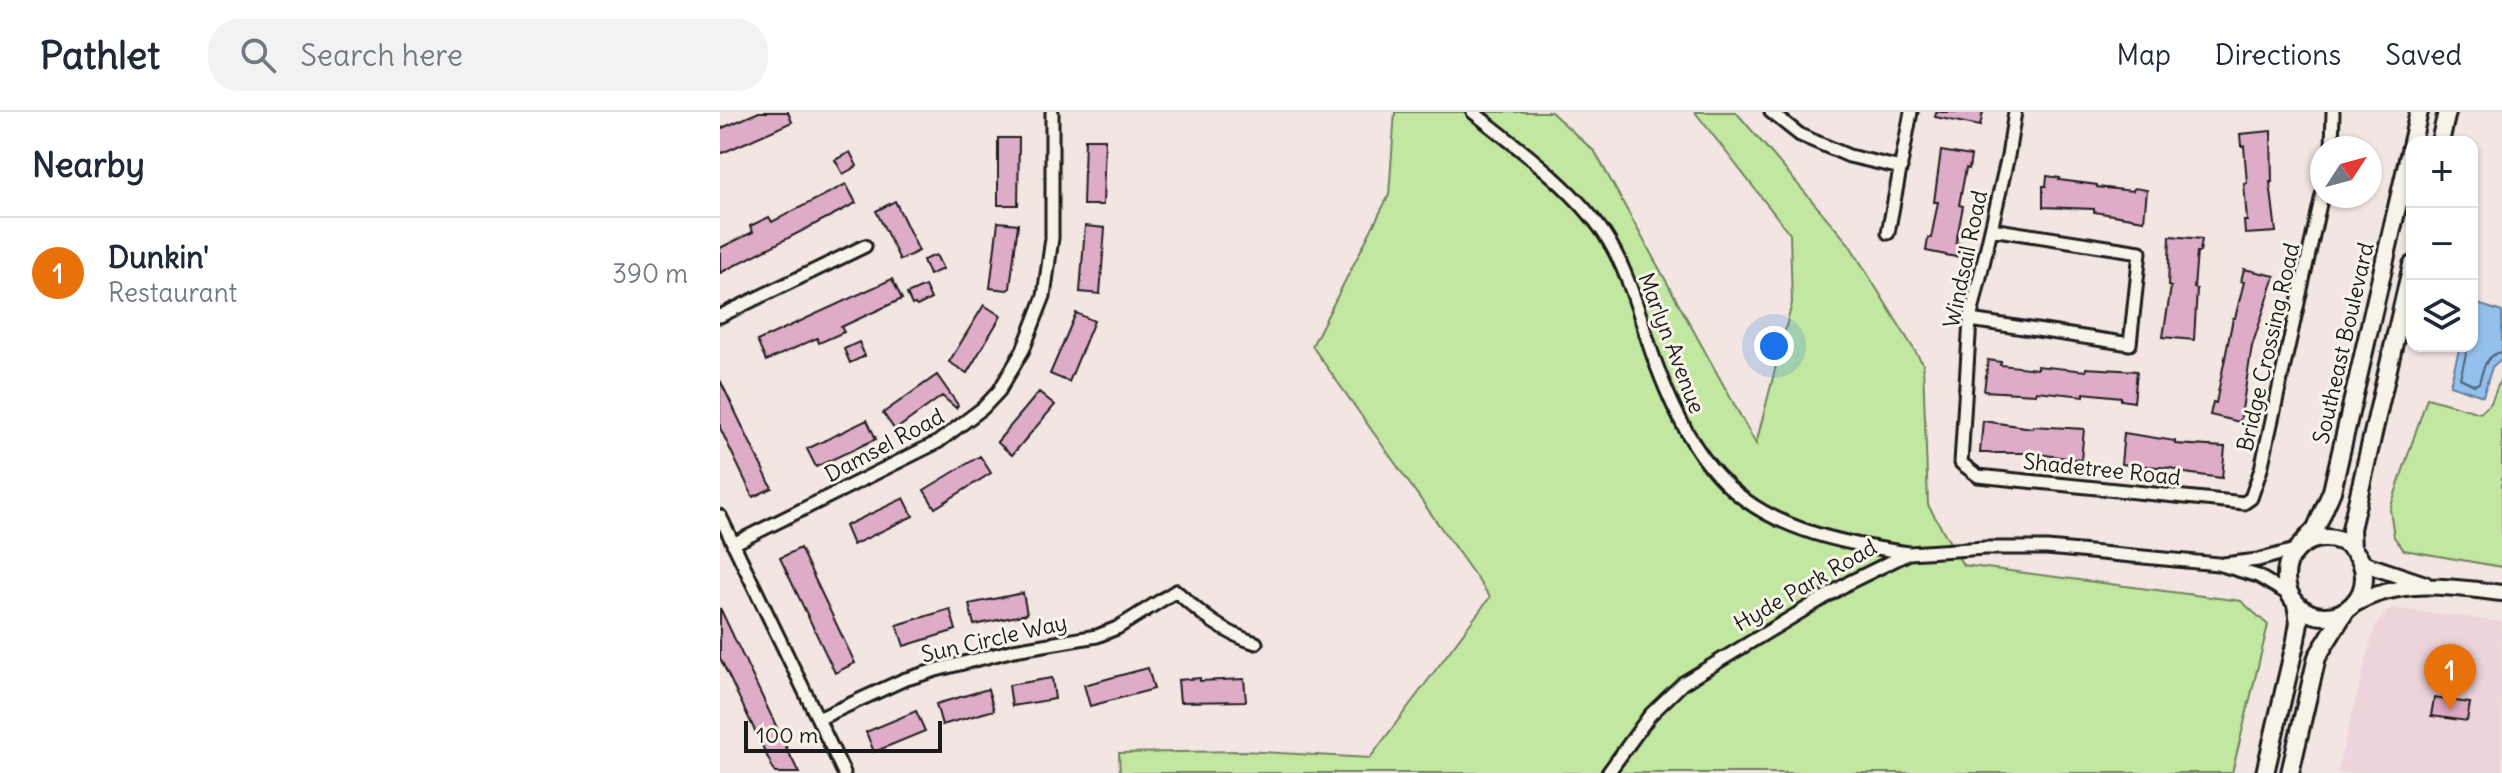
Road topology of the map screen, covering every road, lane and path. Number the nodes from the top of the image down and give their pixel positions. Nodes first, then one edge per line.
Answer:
1 (1052, 112) edge
2 (1473, 112) edge
3 (1771, 112) edge
4 (1911, 112) edge
5 (2015, 112) edge
6 (2333, 112) edge
7 (2419, 112) edge
8 (2447, 112) edge
9 (2332, 136) edge
10 (2413, 136) edge
11 (2441, 136) edge
12 (1901, 168) junction
13 (2406, 168) edge
14 (2319, 208) edge
15 (1991, 229) junction
16 (1888, 233) dead end
17 (865, 246) dead end
18 (2409, 280) edge
19 (720, 316) edge
20 (1970, 320) junction
21 (1961, 463) joint
22 (2244, 503) joint
23 (720, 516) edge
24 (733, 544) junction
25 (2297, 548) junction
26 (2352, 548) junction
27 (1909, 553) junction
28 (2362, 563) junction
29 (2218, 564) junction
30 (2430, 585) junction
31 (2502, 593) edge
32 (2292, 599) junction
33 (2351, 607) junction
34 (1256, 643) dead end
35 (818, 719) junction
36 (844, 773) edge
37 (1608, 773) edge
38 (2265, 773) edge
39 (2290, 773) edge

1 - 24 street, Damsel Road
2 - 27 street, Marlyn Avenue
3 - 12 street
4 - 12 street
5 - 15 street, Windsail Road
6 - 9 street
7 - 10 main road, Southeast Boulevard
8 - 11 main road
12 - 16 street
13 - 25 main road, Southeast Boulevard
14 - 22 street, Bridge Crossing Road
15 - 20 street, Windsail Road
15 - 20 street
17 - 19 street
18 - 26 main road
20 - 21 street, Windsail Road
21 - 22 street, Shadetree Road
23 - 24 street
24 - 35 street
25 - 26 main road
25 - 29 street, Hyde Park Road
25 - 32 main road
26 - 28 main road
27 - 29 street, Hyde Park Road
27 - 37 street, Hyde Park Road
28 - 30 street
28 - 33 main road
29 - 32 street, Hyde Park Road
30 - 31 street
30 - 33 street
32 - 33 main road
32 - 38 main road
33 - 39 main road
34 - 35 street, Sun Circle Way
35 - 36 street

